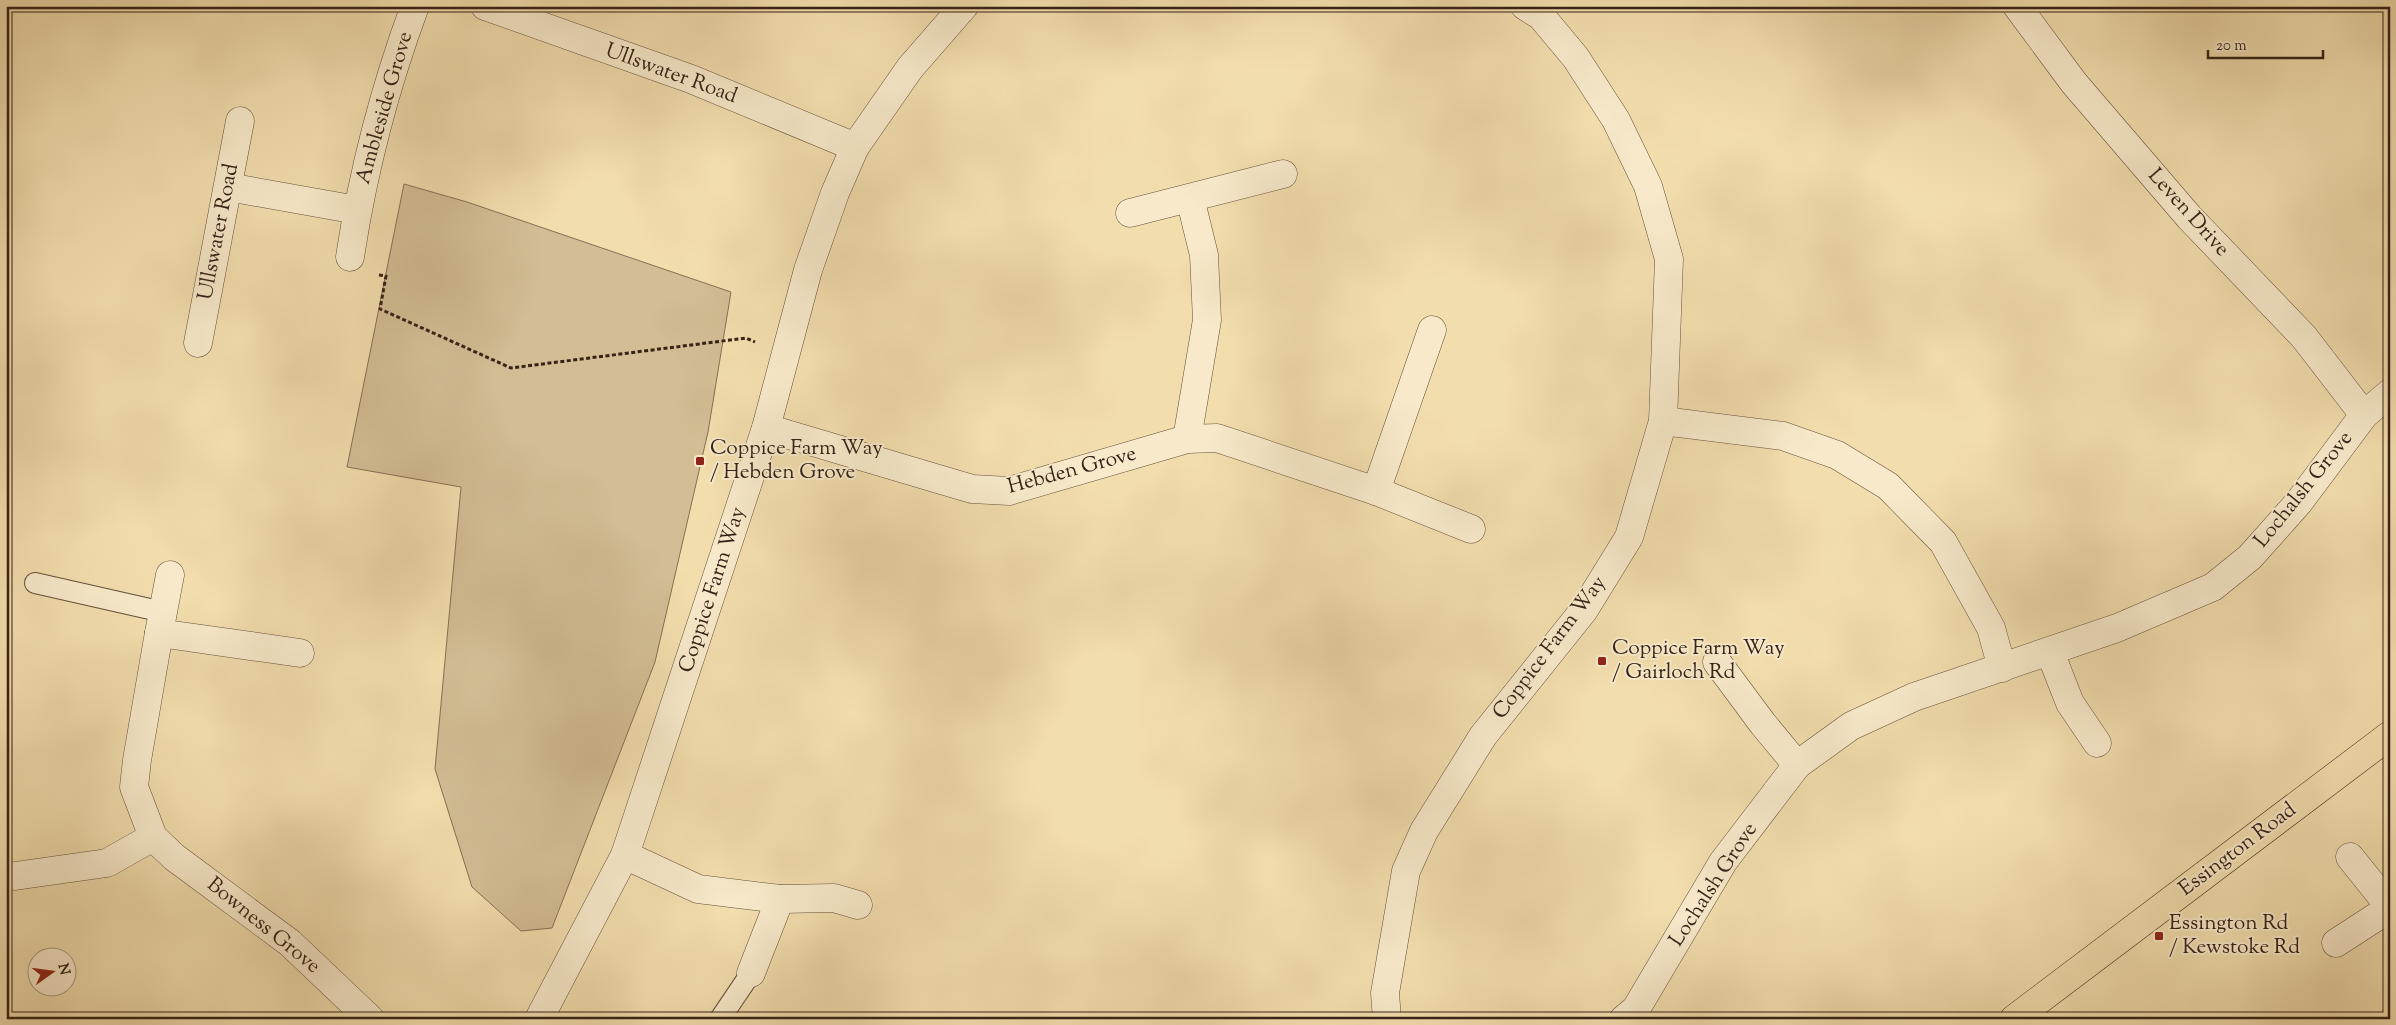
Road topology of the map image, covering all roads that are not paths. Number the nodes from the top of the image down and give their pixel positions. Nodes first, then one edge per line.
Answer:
1 (415, 6) edge
2 (485, 6) edge
3 (964, 6) edge
4 (1525, 6) edge
5 (2017, 6) edge
6 (240, 121) dead end
7 (855, 147) junction
8 (1283, 174) dead end
9 (228, 187) junction
10 (1190, 198) junction
11 (357, 210) junction
12 (1130, 213) dead end
13 (350, 257) road end
14 (1432, 330) dead end
15 (198, 342) dead end
16 (2390, 393) edge
17 (2364, 416) junction
18 (1663, 420) junction
19 (766, 428) junction
20 (1187, 439) junction
21 (1376, 491) junction
22 (1471, 529) dead end
23 (170, 575) dead end
24 (35, 583) dead end
25 (161, 623) junction
26 (2050, 652) junction
27 (300, 653) dead end
28 (1717, 662) dead end
29 (2002, 668) junction
30 (2390, 735) edge
31 (2097, 744) dead end
32 (1797, 765) junction
33 (153, 837) junction
34 (625, 855) junction
35 (2350, 856) dead end
36 (15, 876) dead end
37 (780, 899) junction
38 (858, 905) dead end
39 (2390, 907) edge
40 (2336, 943) dead end
41 (751, 973) joint
42 (1636, 1015) edge
43 (370, 1019) edge
44 (540, 1019) edge
45 (720, 1019) edge
46 (1387, 1019) edge
47 (2014, 1019) edge

1 - 11 street, Ambleside Grove
2 - 7 street, Ullswater Road
3 - 7 street, Coppice Farm Way
4 - 18 street, Coppice Farm Way
5 - 17 street, Leven Drive
6 - 9 street, Ullswater Road
7 - 19 street, Coppice Farm Way
8 - 10 street
9 - 11 street, Ambleside Grove
9 - 15 street, Ullswater Road
10 - 12 street
10 - 20 street
11 - 13 street, Ambleside Grove
14 - 21 street
16 - 17 street, Lochalsh Grove
17 - 26 street, Lochalsh Grove
18 - 29 street
18 - 46 street, Coppice Farm Way
19 - 20 street, Hebden Grove
19 - 34 street, Coppice Farm Way
20 - 21 street, Hebden Grove
21 - 22 street, Hebden Grove
23 - 25 street, Bowness Grove
24 - 25 lane
25 - 27 street
25 - 33 street, Bowness Grove
26 - 29 street, Lochalsh Grove
26 - 31 street
28 - 32 street
29 - 32 street, Lochalsh Grove
30 - 47 main road, Essington Road
32 - 42 street, Lochalsh Grove
33 - 36 street
33 - 43 street, Bowness Grove
34 - 37 street
34 - 44 street, Coppice Farm Way
35 - 39 street
37 - 38 street
37 - 41 street
39 - 40 street
41 - 45 lane

